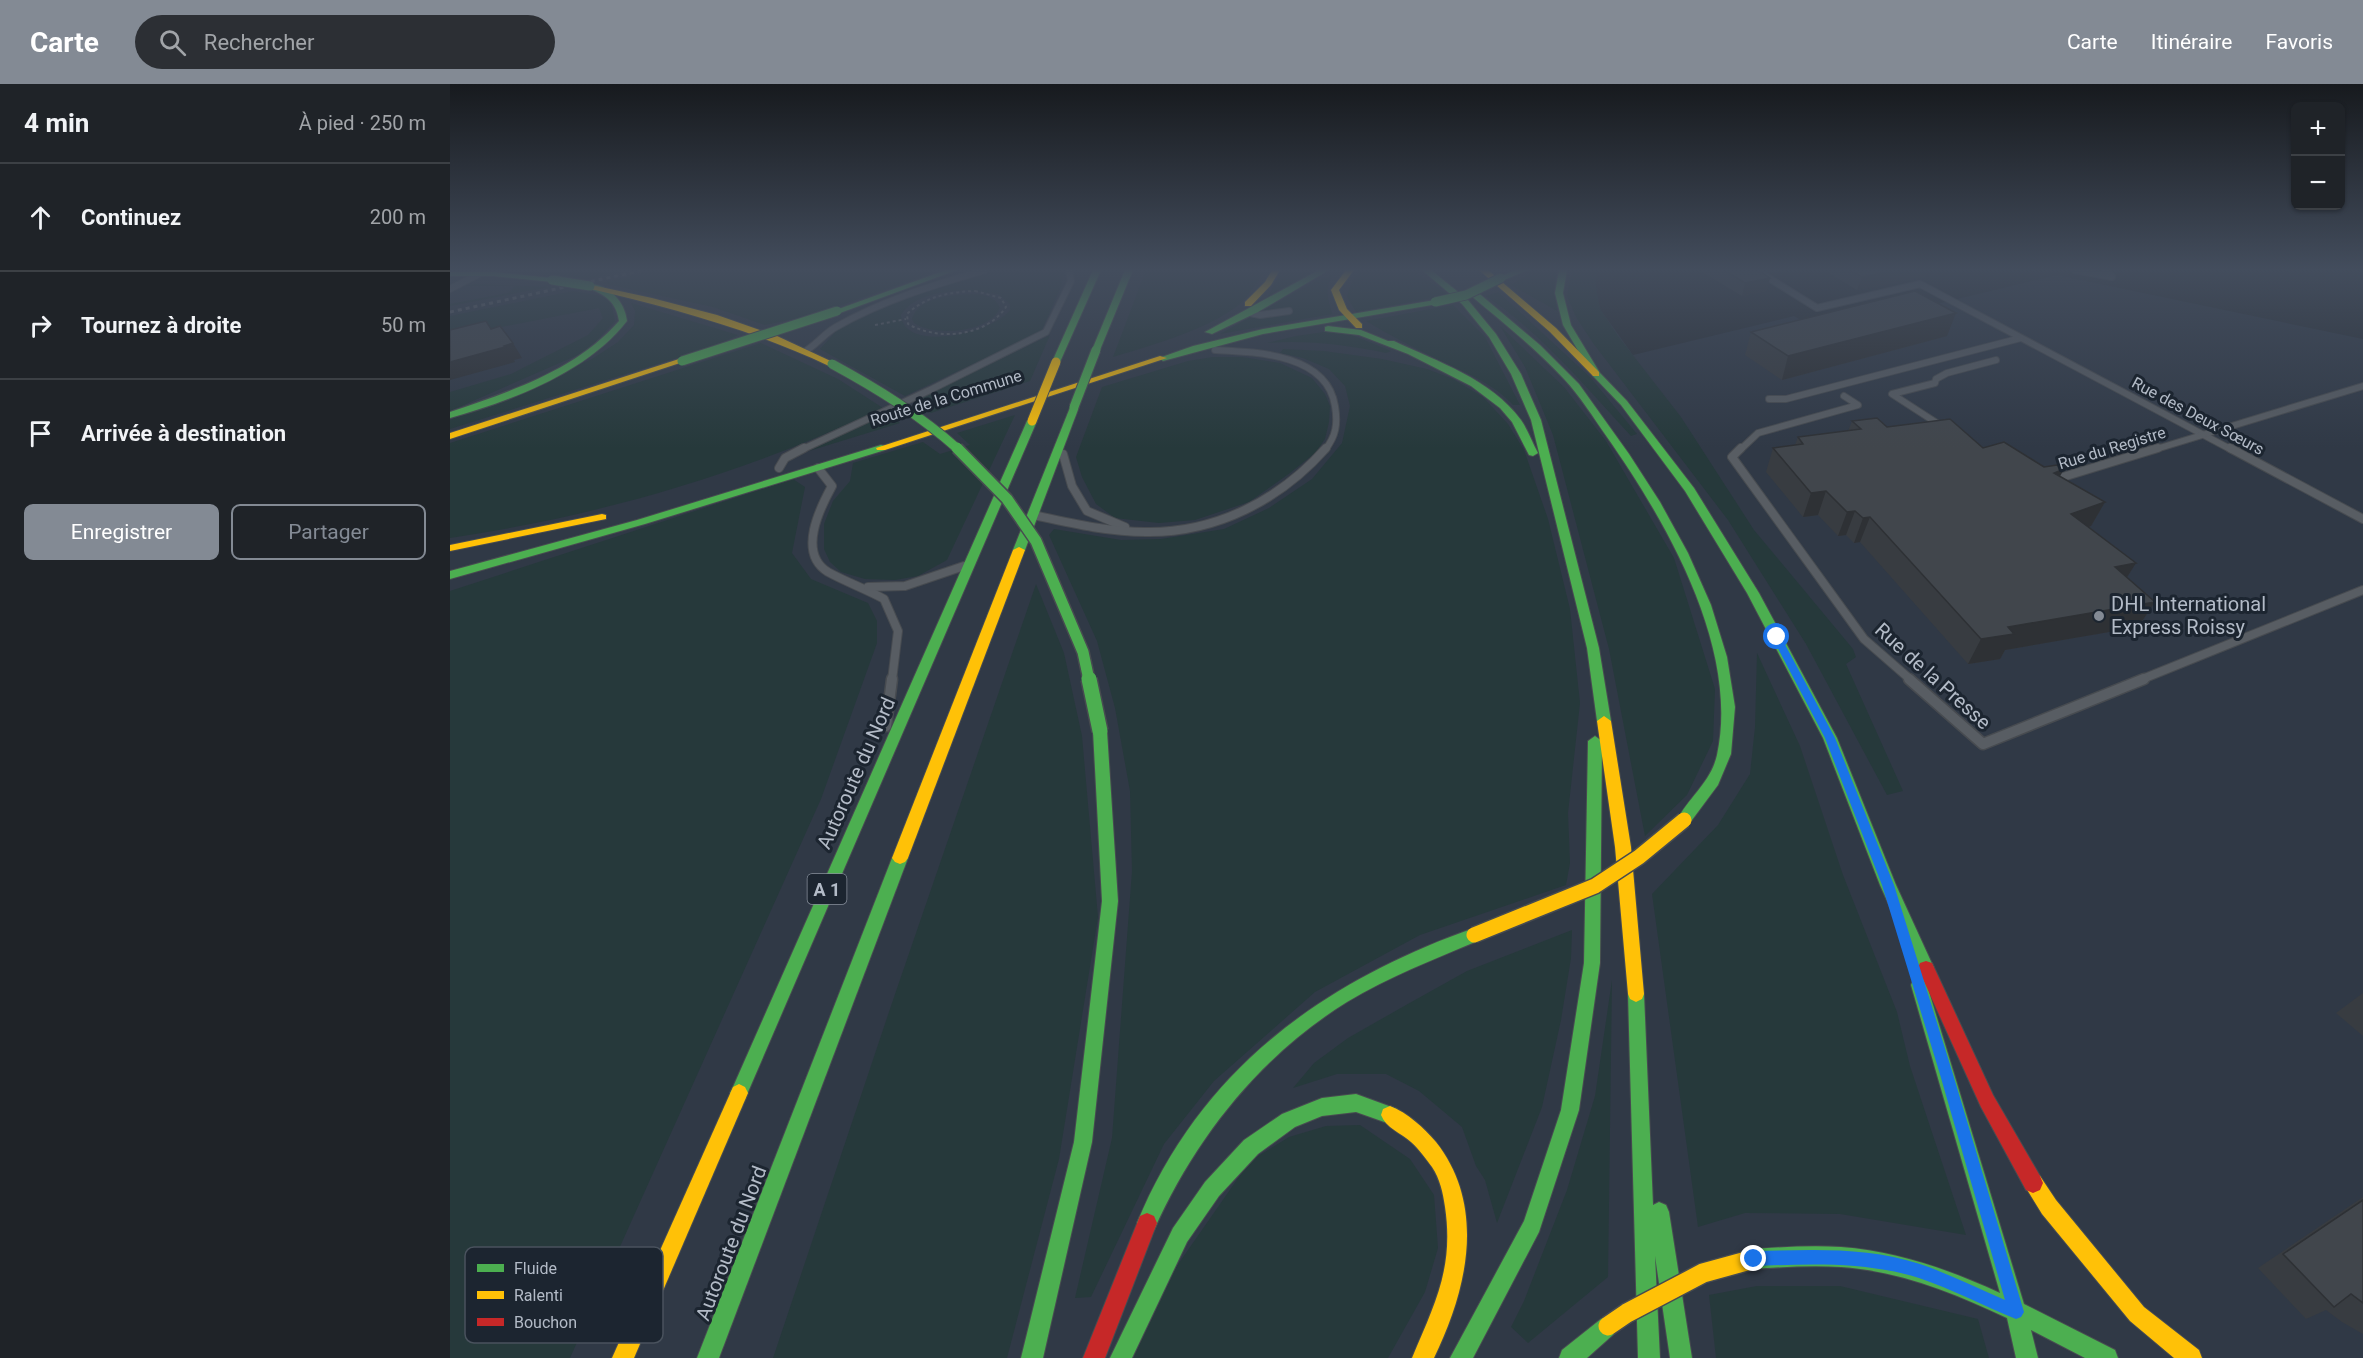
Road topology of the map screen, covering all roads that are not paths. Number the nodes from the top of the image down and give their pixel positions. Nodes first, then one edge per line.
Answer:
1 (618, 329) edge
2 (751, 329) edge
3 (778, 329) edge
4 (832, 329) edge
5 (1047, 329) edge
6 (1071, 329) edge
7 (1104, 329) edge
8 (1202, 329) edge
9 (1214, 329) edge
10 (1274, 329) edge
11 (1302, 329) edge
12 (1325, 329) edge
13 (1365, 329) edge
14 (1488, 329) edge
15 (1517, 329) edge
16 (1552, 329) edge
17 (1570, 329) edge
18 (2005, 329) edge
19 (2021, 338) junction
20 (1174, 345) junction
21 (807, 350) junction
22 (1215, 350) junction
23 (1407, 352) junction
24 (1996, 360) dead end
25 (1565, 374) junction
26 (1596, 374) junction
27 (2363, 386) edge
28 (1844, 396) dead end
29 (1769, 399) dead end
30 (450, 415) edge
31 (1949, 431) edge
32 (2203, 434) junction
33 (450, 436) edge
34 (1062, 438) junction
35 (1640, 452) dead end
36 (834, 463) junction
37 (779, 468) junction
38 (818, 468) junction
39 (1666, 482) dead end
40 (2046, 482) edge
41 (1556, 499) junction
42 (624, 512) junction
43 (1031, 514) junction
44 (2363, 519) edge
45 (1135, 531) junction
46 (588, 537) junction
47 (450, 548) edge
48 (1727, 550) junction
49 (450, 564) edge
50 (969, 564) junction
51 (450, 575) edge
52 (450, 585) edge
53 (861, 586) junction
54 (2363, 590) edge
55 (1593, 648) junction
56 (881, 764) junction
57 (1888, 885) junction
58 (1642, 1102) junction
59 (663, 1266) edge
60 (2016, 1312) junction
61 (1608, 1326) junction
62 (630, 1343) edge
63 (623, 1358) edge
64 (708, 1358) edge
65 (1032, 1358) edge
66 (1094, 1358) edge
67 (1120, 1358) edge
68 (1423, 1358) edge
69 (1461, 1358) edge
70 (1570, 1358) edge
71 (1588, 1358) edge
72 (1649, 1358) edge
73 (1681, 1358) edge
74 (2027, 1358) edge
75 (2107, 1358) edge
76 (2191, 1358) edge

1 - 30 main road
2 - 21 main road
3 - 33 main road, bridge
4 - 21 lane
5 - 37 lane
6 - 50 main road, Autoroute du Nord / A 1, bridge
7 - 34 main road, Autoroute du Nord, bridge
8 - 20 main road
9 - 20 main road, Route de la Commune
10 - 36 main road
11 - 22 main road
12 - 23 main road
13 - 23 main road
14 - 41 main road
15 - 25 main road
16 - 26 main road
17 - 26 main road
18 - 19 lane, Rue des Deux Sœurs
19 - 29 lane
19 - 32 lane, Rue des Deux Sœurs
20 - 37 main road, Route de la Commune
21 - 65 main road, bridge
22 - 36 main road
22 - 45 lane
23 - 41 main road
24 - 31 lane
25 - 35 main road
25 - 66 main road, bridge
26 - 48 main road
27 - 32 lane, Rue du Registre
28 - 54 lane, Rue de la Presse
32 - 40 lane, Rue du Registre
32 - 44 lane, Rue des Deux Sœurs
34 - 43 main road, Autoroute du Nord
34 - 45 lane
36 - 38 main road
37 - 42 main road, Route de la Commune
38 - 46 main road
38 - 53 lane
39 - 48 main road
41 - 55 main road
42 - 47 main road, Route de la Commune
42 - 49 main road, Route de la Commune
43 - 45 lane
43 - 64 main road, Autoroute du Nord
46 - 51 main road
46 - 52 main road
48 - 57 main road
50 - 53 lane
50 - 56 main road, Autoroute du Nord / A 1
53 - 56 lane
55 - 58 main road
55 - 69 main road
56 - 59 main road, Autoroute du Nord / A 1
57 - 60 main road
57 - 76 main road
58 - 72 main road
58 - 73 main road
60 - 61 main road, bridge
60 - 74 main road
60 - 75 main road
61 - 70 main road
61 - 71 main road
62 - 63 main road, Autoroute du Nord / A 1
67 - 68 main road

